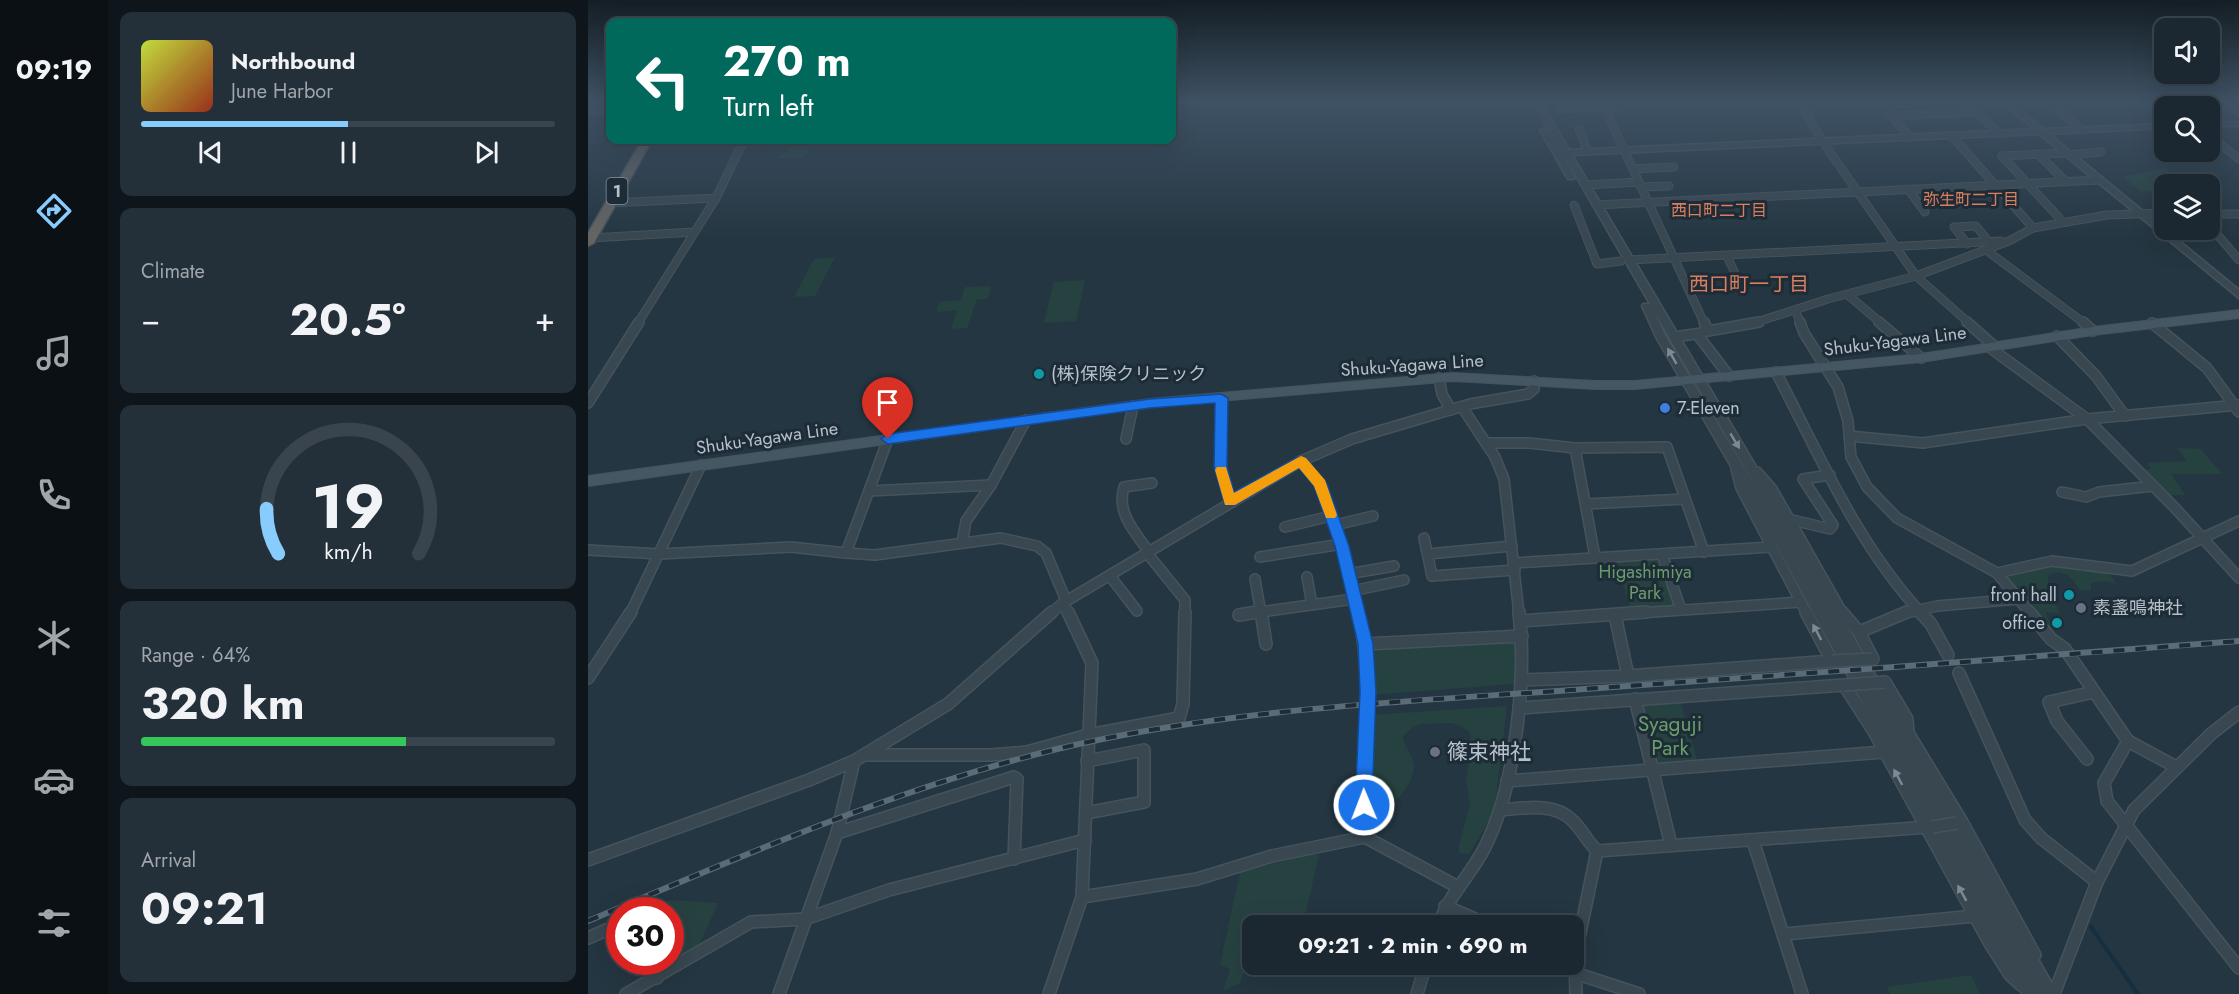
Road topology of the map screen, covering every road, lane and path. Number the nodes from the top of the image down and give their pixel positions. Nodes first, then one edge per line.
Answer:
1 (636, 146) edge
2 (643, 146) edge
3 (741, 146) edge
4 (1557, 146) edge
5 (1558, 146) edge
6 (1586, 146) edge
7 (1623, 146) edge
8 (1714, 146) edge
9 (1826, 146) edge
10 (1961, 146) edge
11 (2058, 146) edge
12 (2223, 146) edge
13 (1625, 150) junction
14 (1588, 152) junction
15 (2101, 152) dead end
16 (1561, 153) junction
17 (2039, 154) junction
18 (2068, 154) junction
19 (2239, 159) edge
20 (1674, 167) dead end
21 (1633, 169) junction
22 (2099, 180) junction
23 (2066, 182) junction
24 (1640, 184) junction
25 (2028, 184) junction
26 (1585, 185) junction
27 (1996, 185) junction
28 (1669, 186) dead end
29 (1908, 189) junction
30 (1857, 192) junction
31 (716, 198) junction
32 (610, 203) junction
33 (1648, 203) junction
34 (1574, 205) dead end
35 (1596, 205) junction
36 (1925, 212) dead end
37 (2137, 213) junction
38 (2154, 213) edge
39 (2239, 214) edge
40 (2220, 215) edge
41 (2229, 215) junction
42 (2063, 222) junction
43 (2239, 222) edge
44 (2033, 228) junction
45 (695, 232) junction
46 (589, 237) edge
47 (2220, 238) edge
48 (2009, 241) junction
49 (1989, 242) junction
50 (1967, 244) junction
51 (1896, 248) junction
52 (1986, 250) junction
53 (1727, 256) junction
54 (1675, 259) junction
55 (1625, 260) junction
56 (2239, 260) edge
57 (1916, 276) junction
58 (1738, 280) dead end
59 (1848, 295) junction
60 (2239, 295) edge
61 (1796, 311) junction
62 (2239, 314) edge
63 (2152, 323) junction
64 (2093, 331) junction
65 (1708, 332) junction
66 (1697, 334) junction
67 (2057, 336) junction
68 (1674, 337) junction
69 (1991, 346) junction
70 (1921, 358) junction
71 (1829, 368) junction
72 (1776, 372) junction
73 (1729, 376) junction
74 (1439, 378) junction
75 (1692, 379) junction
76 (1534, 381) junction
77 (1221, 398) junction
78 (588, 403) edge
79 (1133, 405) junction
80 (2235, 405) edge
81 (1462, 407) junction
82 (1451, 410) junction
83 (2239, 412) edge
84 (2125, 416) junction
85 (2087, 419) junction
86 (1026, 420) junction
87 (1849, 436) junction
88 (888, 439) junction
89 (1126, 439) dead end
90 (1487, 443) junction
91 (1575, 448) junction
92 (1301, 461) junction
93 (1740, 461) junction
94 (701, 465) junction
95 (1830, 475) junction
96 (588, 481) edge
97 (1152, 483) dead end
98 (991, 485) junction
99 (2153, 486) junction
100 (869, 491) junction
101 (2062, 492) dead end
102 (1685, 499) junction
103 (1230, 501) junction
104 (1586, 504) junction
105 (1373, 516) dead end
106 (1788, 519) junction
107 (1333, 521) junction
108 (2239, 521) edge
109 (1285, 527) dead end
110 (1424, 538) dead end
111 (2201, 538) junction
112 (962, 543) junction
113 (1342, 544) junction
114 (1512, 546) junction
115 (1771, 547) junction
116 (588, 550) edge
117 (1148, 552) junction
118 (1704, 552) junction
119 (846, 553) junction
120 (660, 554) junction
121 (1428, 554) junction
122 (1662, 554) junction
123 (1260, 557) dead end
124 (1595, 557) junction
125 (1394, 566) dead end
126 (1514, 566) junction
127 (1997, 573) junction
128 (1348, 574) junction
129 (1110, 576) junction
130 (1307, 577) dead end
131 (2239, 578) edge
132 (1255, 579) dead end
133 (1404, 580) dead end
134 (1353, 595) junction
135 (2019, 599) junction
136 (1801, 602) junction
137 (1063, 603) junction
138 (1312, 604) junction
139 (1915, 608) junction
140 (1137, 610) dead end
141 (1681, 610) junction
142 (1261, 612) junction
143 (1239, 615) dead end
144 (1615, 615) junction
145 (1520, 621) junction
146 (1859, 632) junction
147 (1522, 636) junction
148 (1266, 644) dead end
149 (1365, 644) junction
150 (1948, 656) dead end
151 (1832, 661) junction
152 (1959, 674) dead end
153 (1628, 676) junction
154 (588, 678) edge
155 (1522, 680) junction
156 (1844, 685) junction
157 (2094, 693) junction
158 (1635, 699) junction
159 (1519, 708) junction
160 (2239, 712) edge
161 (1088, 735) junction
162 (2128, 741) junction
163 (1884, 752) junction
164 (859, 758) junction
165 (2087, 759) dead end
166 (1087, 760) junction
167 (2176, 767) junction
168 (1652, 770) junction
169 (1507, 781) junction
170 (1501, 810) junction
171 (1086, 813) junction
172 (1960, 822) junction
173 (2127, 824) junction
174 (1929, 827) junction
175 (837, 832) junction
176 (1365, 837) junction
177 (1085, 840) junction
178 (1753, 841) junction
179 (1671, 844) junction
180 (1597, 851) junction
181 (1014, 859) junction
182 (588, 860) edge
183 (2097, 882) junction
184 (1458, 887) junction
185 (1082, 897) junction
186 (1445, 906) junction
187 (1442, 915) edge
188 (1466, 915) edge
189 (1583, 915) edge
190 (1975, 916) junction
191 (805, 919) junction
192 (606, 930) edge
193 (1785, 934) junction
194 (588, 938) edge
195 (2239, 968) edge
196 (657, 975) edge
197 (1423, 975) edge
198 (1578, 975) edge
199 (1581, 975) edge
200 (657, 978) junction
201 (2038, 990) edge
202 (626, 994) edge
203 (779, 994) edge
204 (1049, 994) edge
205 (1418, 994) edge
206 (1576, 994) edge
207 (1639, 994) edge
208 (1802, 994) edge
209 (2054, 994) edge

1 - 46 highway, 1
2 - 32 highway, 1
3 - 31 street
4 - 16 street
5 - 16 street
6 - 14 street
7 - 13 street
8 - 13 street
9 - 30 street
10 - 27 street
11 - 18 street
12 - 19 street
13 - 14 street
13 - 21 street
14 - 16 street
15 - 18 street
16 - 26 street
16 - 55 street
17 - 18 street
17 - 23 street
17 - 25 street
18 - 22 street
20 - 21 street
21 - 24 street
22 - 23 street
22 - 37 street
23 - 25 street
24 - 26 street
24 - 28 street
24 - 33 street
25 - 27 street
25 - 42 street
26 - 35 street
27 - 29 street
27 - 44 street
29 - 30 street
29 - 36 street
30 - 33 street
30 - 51 street
31 - 32 street
31 - 45 street
32 - 46 highway, 1
33 - 35 street
33 - 54 street
34 - 55 street
35 - 55 street
37 - 38 street
37 - 42 street
37 - 60 street
39 - 41 street
40 - 41 street
41 - 43 street
42 - 44 street
44 - 48 street
45 - 46 street
45 - 78 street
47 - 56 street
48 - 49 street
48 - 52 street
49 - 50 street
49 - 50 street
50 - 51 street
51 - 53 street
51 - 57 street
52 - 57 street
52 - 64 street
53 - 54 street
53 - 58 street
54 - 55 street
54 - 65 street
55 - 68 street
75 -> 55 street
57 - 59 street
57 - 69 street
59 - 61 street
59 - 70 street
61 - 65 street
61 - 71 street
62 - 63 main road, Shuku-Yagawa Line
63 - 64 main road, Shuku-Yagawa Line
63 - 80 street
64 - 67 main road, Shuku-Yagawa Line
65 - 66 street
66 - 68 street
66 - 73 street
67 - 69 main road, Shuku-Yagawa Line
67 - 84 street
68 - 75 street
69 - 70 main road, Shuku-Yagawa Line
69 - 85 street
70 - 71 main road, Shuku-Yagawa Line
71 - 72 main road, Shuku-Yagawa Line
71 - 87 street
72 - 73 main road, Shuku-Yagawa Line
72 - 95 street
73 - 75 main road, Shuku-Yagawa Line
74 - 76 main road, Shuku-Yagawa Line
74 - 77 main road, Shuku-Yagawa Line
74 - 82 street
75 - 76 main road, Shuku-Yagawa Line
75 - 93 street
76 - 81 street
77 - 79 main road, Shuku-Yagawa Line
77 - 103 street
79 - 86 main road, Shuku-Yagawa Line
79 - 89 street
80 - 83 street
80 - 84 street
81 - 82 street
81 - 90 street
82 - 92 street
84 - 85 street
85 - 87 street
85 - 99 street
86 - 88 main road, Shuku-Yagawa Line
86 - 98 street
87 - 127 street
88 - 94 main road, Shuku-Yagawa Line
88 - 100 street
90 - 91 street
90 - 114 street
91 - 102 street
91 - 104 street
92 - 103 street
92 - 107 street
93 - 106 street
93 - 115 street
93 - 201 street
94 - 96 main road, Shuku-Yagawa Line
94 - 120 street
95 - 106 street
95 - 139 street
97 - 117 street
98 - 100 street
98 - 112 street
99 - 101 street
99 - 111 street
100 - 119 street
102 - 104 street
102 - 118 street
103 - 117 street
104 - 124 street
105 - 107 street
106 - 146 street
107 - 109 street
107 - 113 street
108 - 111 street
110 - 121 street
111 - 127 street
111 - 131 street
112 - 119 street
112 - 137 street
113 - 123 street
113 - 128 street
114 - 121 street
114 - 126 street
115 - 118 street
115 - 136 street
116 - 120 street
117 - 129 street
117 - 161 street
118 - 122 street
119 - 120 street
120 - 154 street
121 - 126 street
122 - 124 street
122 - 141 street
124 - 126 street
125 - 128 street
126 - 145 street
127 - 135 street
128 - 134 street
129 - 137 street
129 - 140 street
130 - 138 street
132 - 142 street
133 - 134 street
134 - 138 street
134 - 149 street
135 - 139 street
135 - 157 street
136 - 141 street
151 -> 136 street
137 - 161 street
137 - 164 street
138 - 142 street
139 - 146 street
139 - 150 street
141 - 144 street
142 - 143 street
142 - 148 street
144 - 145 street
144 - 153 street
145 - 147 street
146 - 151 street, bridge
147 - 149 street
147 - 155 street
149 - 176 street
151 - 153 street
152 - 183 street
153 - 155 street
155 - 159 street
156 - 158 street
156 - 163 street
156 - 172 street, bridge
157 - 162 street
157 - 165 street
158 - 159 street
158 - 168 street
159 - 169 street
160 - 167 street
161 - 164 street
161 - 166 street
162 - 167 street
162 - 173 street
163 - 168 street
174 -> 163 street
164 - 175 street
164 - 182 street
166 - 171 street
166 - 171 street
167 - 173 street
168 - 169 street
168 - 179 street
169 - 170 street
170 - 180 street
170 - 184 street
171 - 177 street
172 - 174 street, bridge
172 - 201 street
173 - 183 street
173 - 195 street
174 - 178 street
190 -> 174 street
175 - 181 street
175 - 191 street
176 - 184 street
176 - 185 street
177 - 181 street
177 - 185 street
178 - 179 street
178 - 193 street
179 - 180 street
180 - 189 street
181 - 191 street
183 - 209 street
184 - 186 street
185 - 204 street
186 - 187 street
186 - 188 street
190 - 193 street
190 - 201 street
191 - 200 street
191 - 203 street
192 - 194 street
193 - 208 street
196 - 200 street
197 - 205 street
198 - 206 street
199 - 207 street
200 - 202 street

